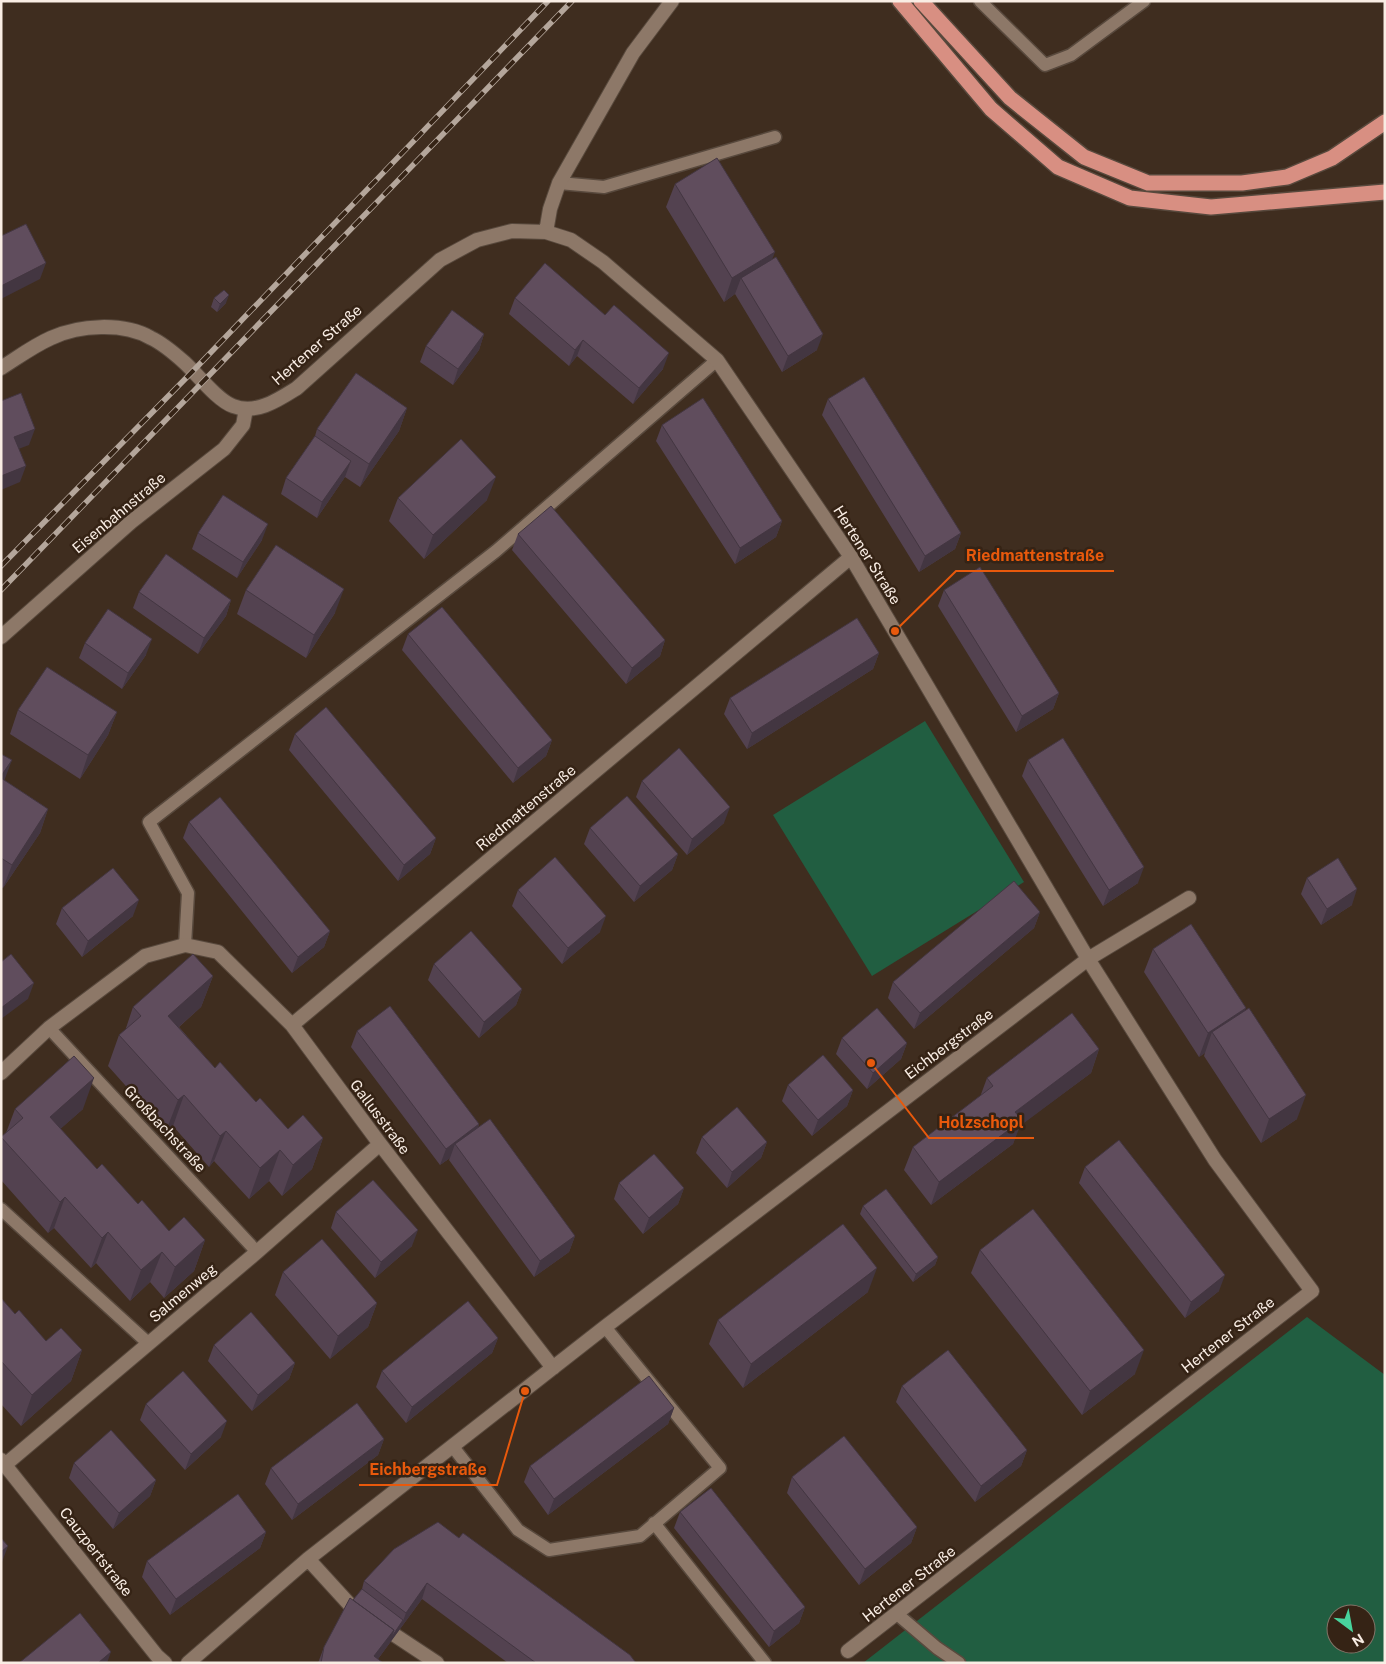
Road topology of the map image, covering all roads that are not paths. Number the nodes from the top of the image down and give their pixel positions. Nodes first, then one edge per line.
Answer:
1 (672, 1) edge
2 (900, 1) edge
3 (921, 1) edge
4 (980, 1) edge
5 (1144, 1) edge
6 (1385, 122) edge
7 (775, 137) dead end
8 (559, 184) junction
9 (1385, 192) edge
10 (546, 232) junction
11 (718, 360) junction
12 (1, 368) edge
13 (246, 409) junction
14 (851, 557) junction
15 (1, 637) edge
16 (1189, 898) dead end
17 (185, 945) junction
18 (1088, 959) junction
19 (292, 1026) junction
20 (48, 1028) junction
21 (1, 1072) edge
22 (380, 1144) junction
23 (1, 1209) edge
24 (257, 1252) junction
25 (605, 1327) junction
26 (148, 1344) junction
27 (553, 1368) junction
28 (453, 1447) junction
29 (3, 1462) edge
30 (654, 1524) junction
31 (308, 1559) junction
32 (897, 1614) junction
33 (848, 1651) dead end
34 (165, 1663) edge
35 (188, 1663) edge
36 (437, 1663) edge
37 (764, 1663) edge
38 (959, 1663) edge

1 - 8 street
2 - 9 highway
3 - 6 highway
4 - 5 lane
7 - 8 lane
8 - 10 street
10 - 11 street, Hertener Straße
10 - 13 street, Hertener Straße
11 - 14 street, Hertener Straße
11 - 17 lane
12 - 13 street
13 - 15 street, Eisenbahnstraße
14 - 18 street, Hertener Straße
14 - 19 street, Riedmattenstraße
16 - 18 street
17 - 19 street, Gallusstraße
17 - 20 street, Gallusstraße
18 - 25 street, Eichbergstraße
18 - 32 street, Hertener Straße
19 - 22 street, Gallusstraße
20 - 21 street
20 - 24 lane, Großbachstraße
22 - 24 street, Salmenweg
22 - 27 street, Gallusstraße
23 - 26 lane
24 - 26 street, Salmenweg
25 - 27 street, Eichbergstraße
25 - 30 lane
26 - 29 street, Salmenweg
27 - 28 street, Eichbergstraße
28 - 30 lane
28 - 31 street, Eichbergstraße
29 - 34 street, Cauzpertstraße
30 - 37 lane
31 - 35 street, Eichbergstraße
31 - 36 street
32 - 33 street, Hertener Straße
32 - 38 lane

